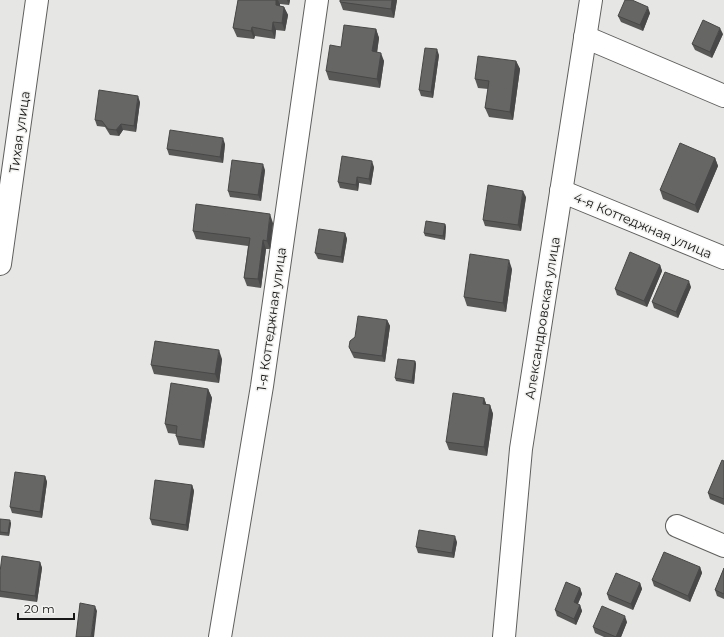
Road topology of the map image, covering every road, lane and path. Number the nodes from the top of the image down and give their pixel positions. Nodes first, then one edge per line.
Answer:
1 (37, 0) edge
2 (317, 0) edge
3 (591, 0) edge
4 (586, 37) junction
5 (724, 96) edge
6 (561, 191) junction
7 (724, 258) edge
8 (0, 264) edge
9 (677, 526) dead end
10 (724, 546) edge
11 (220, 637) edge
12 (504, 637) edge

1 - 8 street, Тихая улица
2 - 11 street, 1-я Коттеджная улица
3 - 4 street, Александровская улица
4 - 5 street
4 - 6 street, Александровская улица
6 - 7 street, 4-я Коттеджная улица
6 - 12 street, Александровская улица
9 - 10 street

